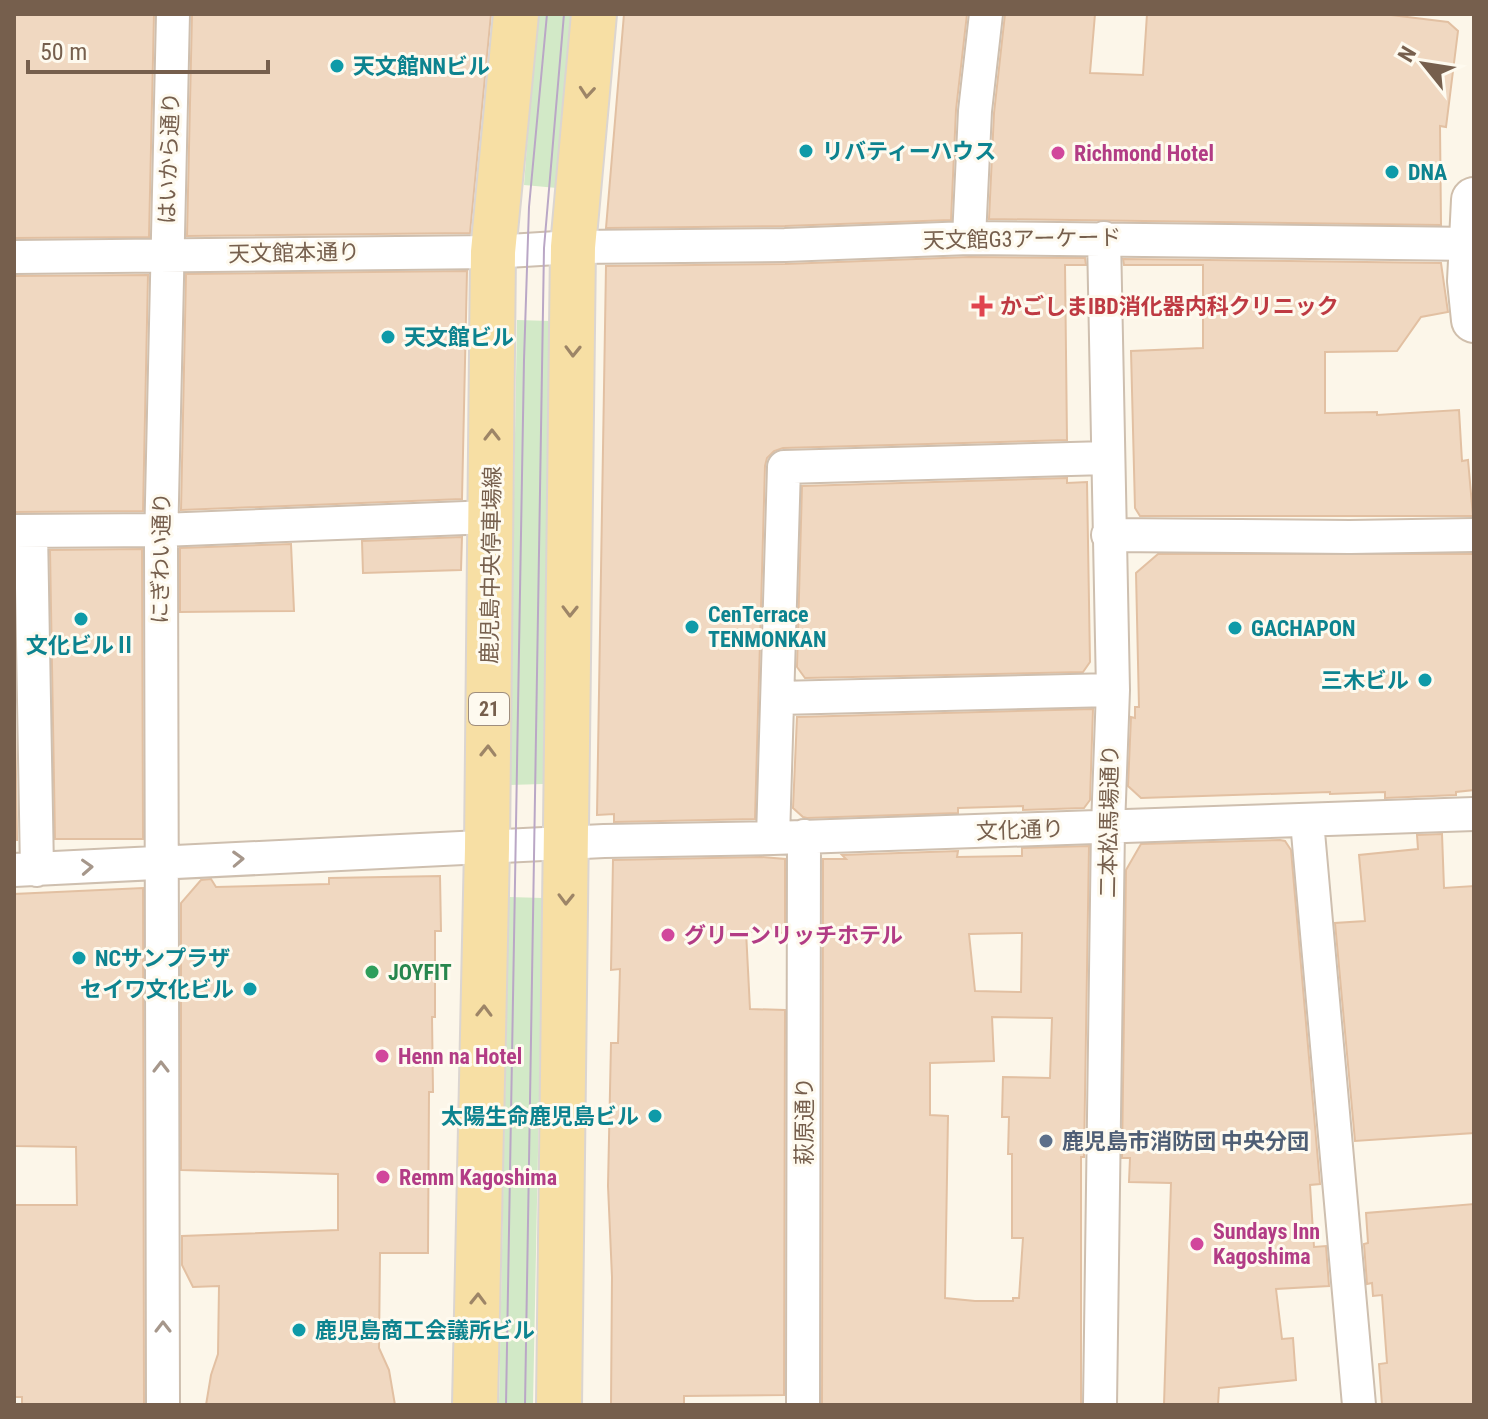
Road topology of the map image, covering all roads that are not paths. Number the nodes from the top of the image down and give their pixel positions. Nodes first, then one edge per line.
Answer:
1 (173, 14) edge
2 (516, 14) edge
3 (594, 14) edge
4 (986, 14) edge
5 (1474, 200) edge
6 (969, 238) junction
7 (1104, 238) junction
8 (1472, 244) edge
9 (573, 247) junction
10 (493, 252) junction
11 (166, 254) junction
12 (14, 257) edge
13 (1474, 320) edge
14 (1107, 458) junction
15 (491, 517) junction
16 (161, 530) junction
17 (22, 531) edge
18 (1108, 535) junction
19 (1474, 535) edge
20 (1113, 690) junction
21 (778, 698) junction
22 (1474, 814) edge
23 (1307, 821) junction
24 (1108, 827) junction
25 (788, 837) junction
26 (567, 843) junction
27 (487, 848) junction
28 (161, 863) junction
29 (26, 870) edge
30 (163, 1405) edge
31 (475, 1405) edge
32 (559, 1405) edge
33 (803, 1405) edge
34 (1100, 1405) edge
35 (1359, 1405) edge

1 - 11 street, はいから通り
2 - 10 main road, 鹿児島中央停車場線 / 21
3 -> 9 main road
4 - 6 street
5 - 8 street
6 - 7 street, 天文館G3アーケード
6 - 9 street, 天文館G3アーケード
7 - 8 street, 天文館G3アーケード
7 - 14 street, 二本松馬場通り
8 - 13 street
9 - 10 street, 天文館本通り
9 -> 26 main road
10 - 11 street, 天文館本通り
15 -> 10 main road, 鹿児島中央停車場線 / 21
11 - 12 street, 天文館本通り
11 - 16 street, にぎわい通り
14 - 18 street, 二本松馬場通り
14 - 21 street, 萩原通り
15 - 16 street
27 -> 15 main road, 鹿児島中央停車場線 / 21
16 - 17 street
16 - 28 street, にぎわい通り
17 - 29 street
18 - 19 street
18 - 20 street, 二本松馬場通り
20 - 21 street
20 - 24 street, 二本松馬場通り
21 - 25 street, 萩原通り
22 - 23 street, 文化通り
23 - 24 street, 文化通り
23 - 35 street
24 - 25 street, 文化通り
24 - 34 street, 二本松馬場通り
25 - 26 street, 文化通り
25 - 33 street, 萩原通り
26 - 27 street, 文化通り
26 -> 32 main road
28 -> 27 street, 文化通り
31 -> 27 main road, 鹿児島中央停車場線 / 21
29 -> 28 street, 文化通り
30 -> 28 street, にぎわい通り

